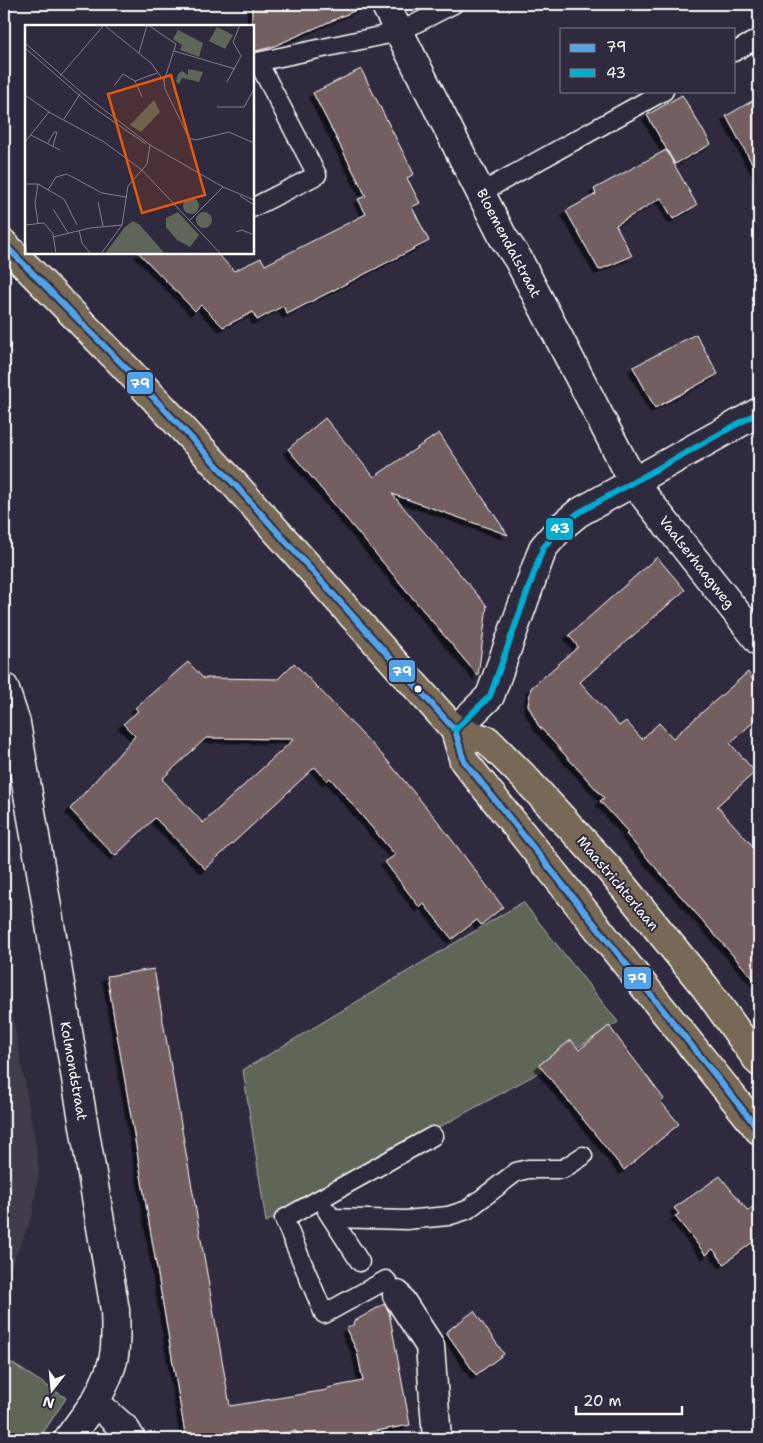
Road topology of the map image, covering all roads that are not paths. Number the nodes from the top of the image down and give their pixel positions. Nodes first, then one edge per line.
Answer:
1 (385, 4) edge
2 (454, 4) edge
3 (400, 32) junction
4 (759, 38) edge
5 (736, 51) edge
6 (255, 63) edge
7 (662, 92) edge
8 (482, 192) junction
9 (254, 207) edge
10 (4, 244) edge
11 (759, 412) edge
12 (634, 482) junction
13 (759, 641) edge
14 (4, 687) edge
15 (455, 730) junction
16 (759, 1062) edge
17 (759, 1130) edge
18 (433, 1136) dead end
19 (583, 1156) dead end
20 (320, 1200) junction
21 (332, 1218) junction
22 (360, 1262) dead end
23 (397, 1295) joint
24 (95, 1402) junction
25 (68, 1439) edge
26 (132, 1439) edge
27 (437, 1439) edge

1 - 3 street, Bloemendalstraat
2 - 3 lane
3 - 6 lane
3 - 8 street, Bloemendalstraat
4 - 5 lane
6 - 9 lane
7 - 8 lane
8 - 12 street, Bloemendalstraat
10 - 15 main road
11 - 12 street
12 - 13 street, Vaalserhaagweg
12 - 15 street
14 - 24 street, Kolmondstraat
15 - 16 main road, Maastrichterlaan
15 - 17 main road
18 - 20 lane
19 - 21 lane
20 - 21 lane
20 - 23 lane
21 - 22 lane
23 - 27 street
24 - 25 street, Kolmondstraat
24 - 26 street

